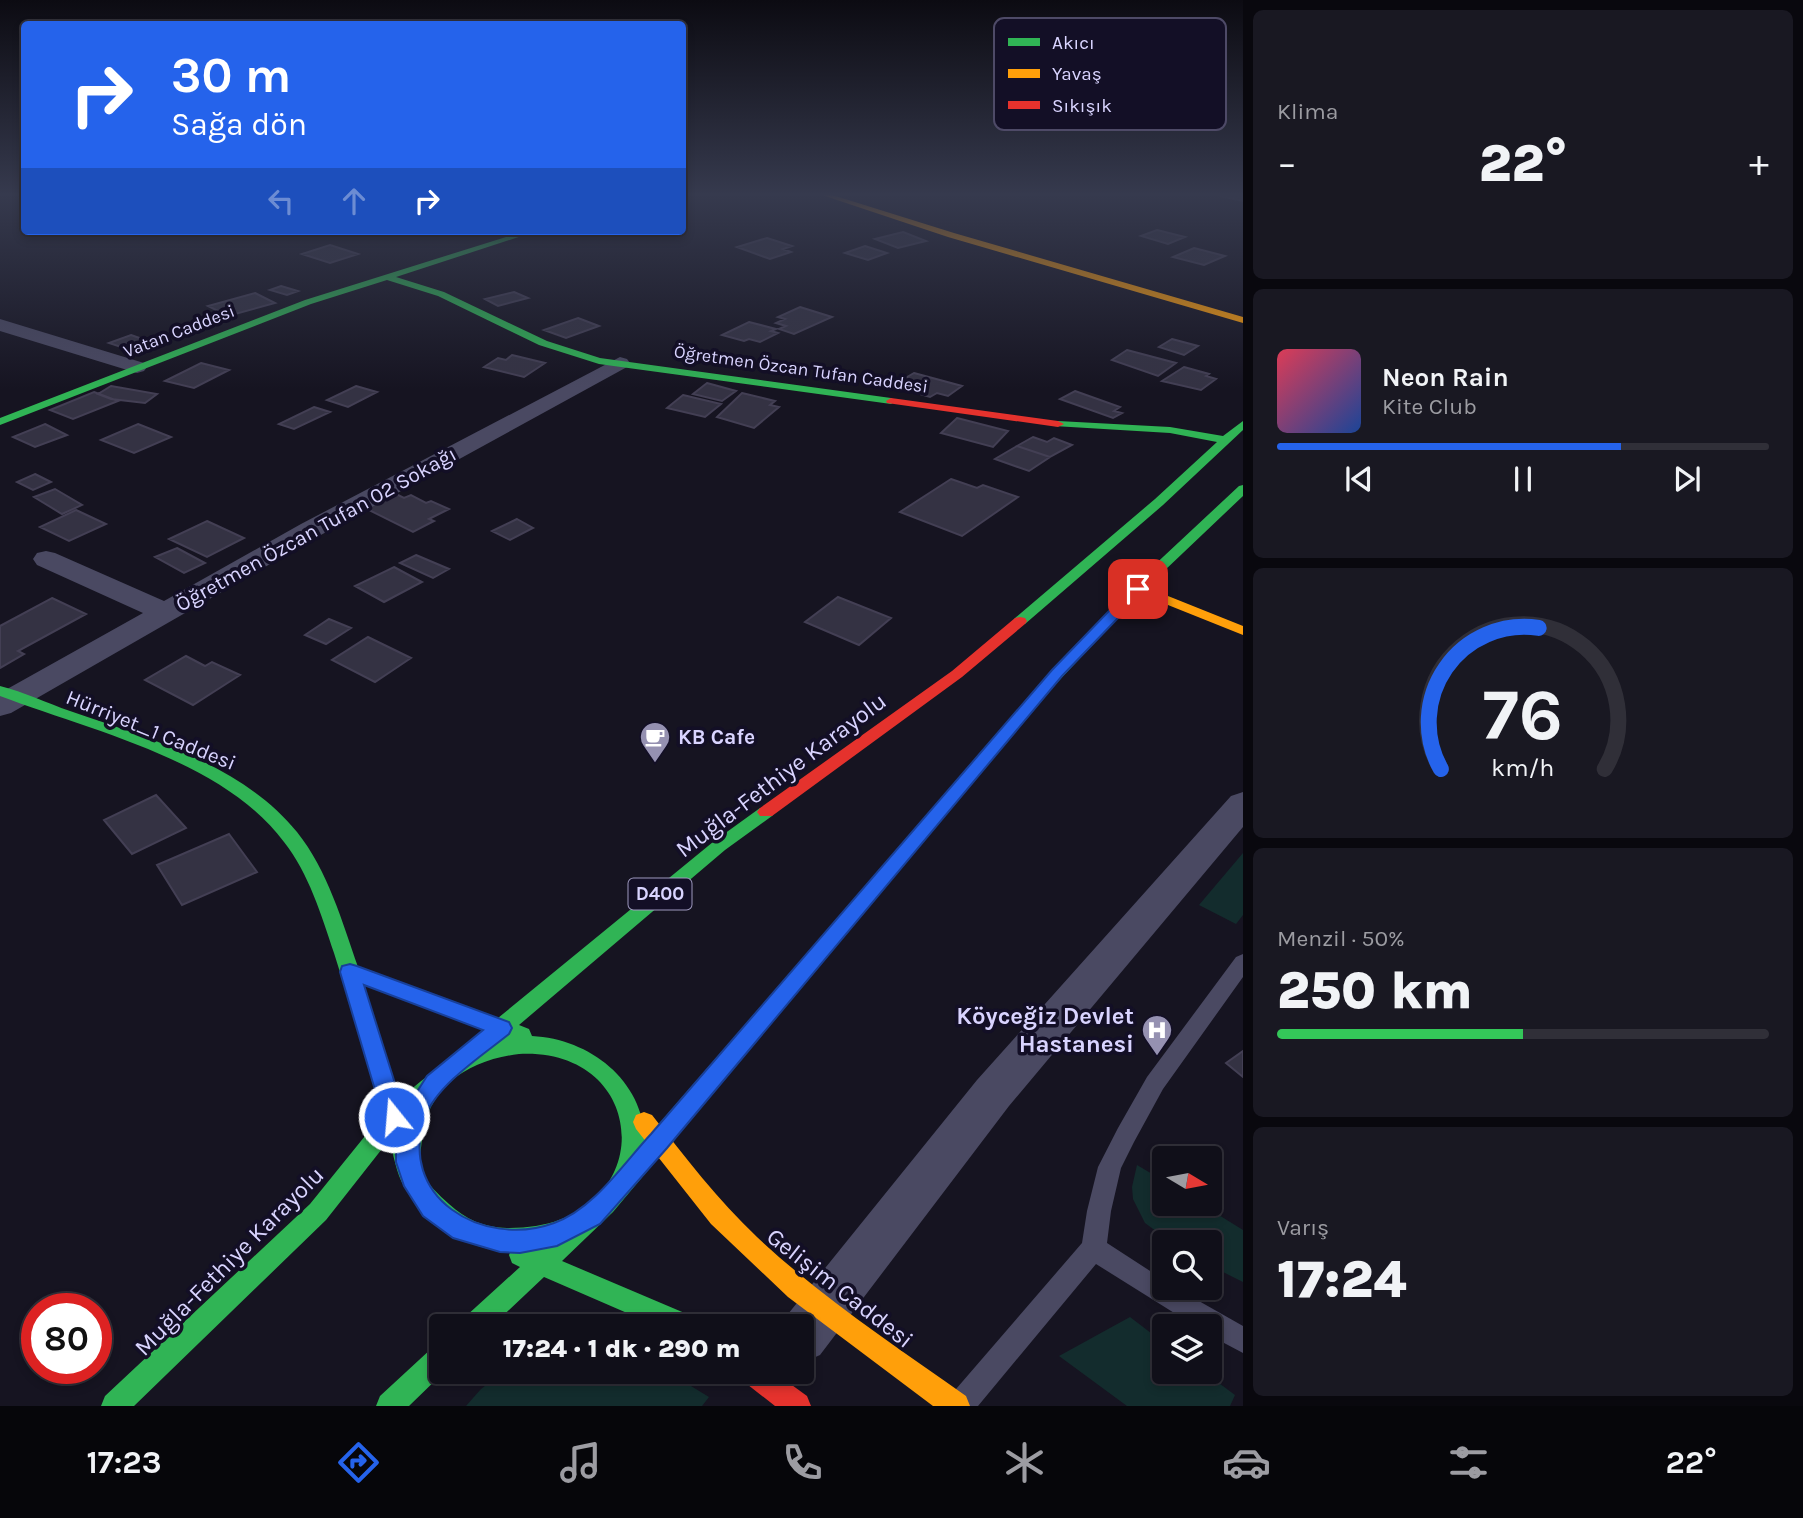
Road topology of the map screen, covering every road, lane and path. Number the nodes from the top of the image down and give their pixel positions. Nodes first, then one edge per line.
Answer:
1 (450, 259) edge
2 (1032, 259) edge
3 (386, 277) junction
4 (1243, 320) edge
5 (0, 325) edge
6 (620, 363) junction
7 (137, 367) junction
8 (0, 422) edge
9 (1243, 424) edge
10 (1226, 440) junction
11 (1243, 489) edge
12 (46, 559) dead end
13 (1138, 589) junction
14 (165, 612) junction
15 (1243, 631) edge
16 (4, 698) edge
17 (1243, 804) edge
18 (350, 972) junction
19 (1239, 975) edge
20 (501, 1028) junction
21 (551, 1046) junction
22 (448, 1071) junction
23 (625, 1099) junction
24 (394, 1117) junction
25 (659, 1141) junction
26 (408, 1162) junction
27 (605, 1204) junction
28 (480, 1238) junction
29 (1094, 1248) junction
30 (542, 1264) junction
31 (487, 1314) edge
32 (657, 1314) edge
33 (807, 1314) edge
34 (814, 1320) edge
35 (814, 1324) edge
36 (1243, 1340) edge
37 (429, 1369) edge
38 (115, 1406) edge
39 (390, 1406) edge
40 (958, 1406) edge

1 - 3 main road, Vatan Caddesi
2 - 4 main road
3 - 6 main road, Öğretmen Özcan Tufan Caddesi
3 - 7 main road, Vatan Caddesi
5 - 7 street
6 - 10 main road, Öğretmen Özcan Tufan Caddesi
6 - 14 street, Öğretmen Özcan Tufan 02 Sokağı
7 - 8 main road, Vatan Caddesi
9 - 10 main road, Muğla-Fethiye Karayolu / D400
10 - 20 main road, Muğla-Fethiye Karayolu / D400
11 - 13 main road
12 - 14 street
13 - 15 main road
13 - 25 main road
14 - 16 street, Öğretmen Özcan Tufan 02 Sokağı
16 - 18 main road, Hürriyet_1 Caddesi
17 - 34 street
18 - 20 main road
18 - 24 main road, Hürriyet_1 Caddesi
19 - 29 lane
20 - 21 main road
20 - 22 main road, Muğla-Fethiye Karayolu / D400
21 - 22 main road
21 - 23 main road
22 - 24 main road, Muğla-Fethiye Karayolu / D400
22 - 26 main road
23 - 25 main road, Gelişim Caddesi
23 - 27 main road
24 - 26 main road, Hürriyet_1 Caddesi
24 - 38 main road, Muğla-Fethiye Karayolu / D400
25 - 27 main road
25 - 33 main road, Gelişim Caddesi
26 - 28 main road
27 - 28 main road
27 - 30 main road
28 - 30 main road
29 - 36 lane
29 - 40 lane
30 - 31 main road
30 - 32 main road
35 - 40 main road, Gelişim Caddesi
37 - 39 main road

